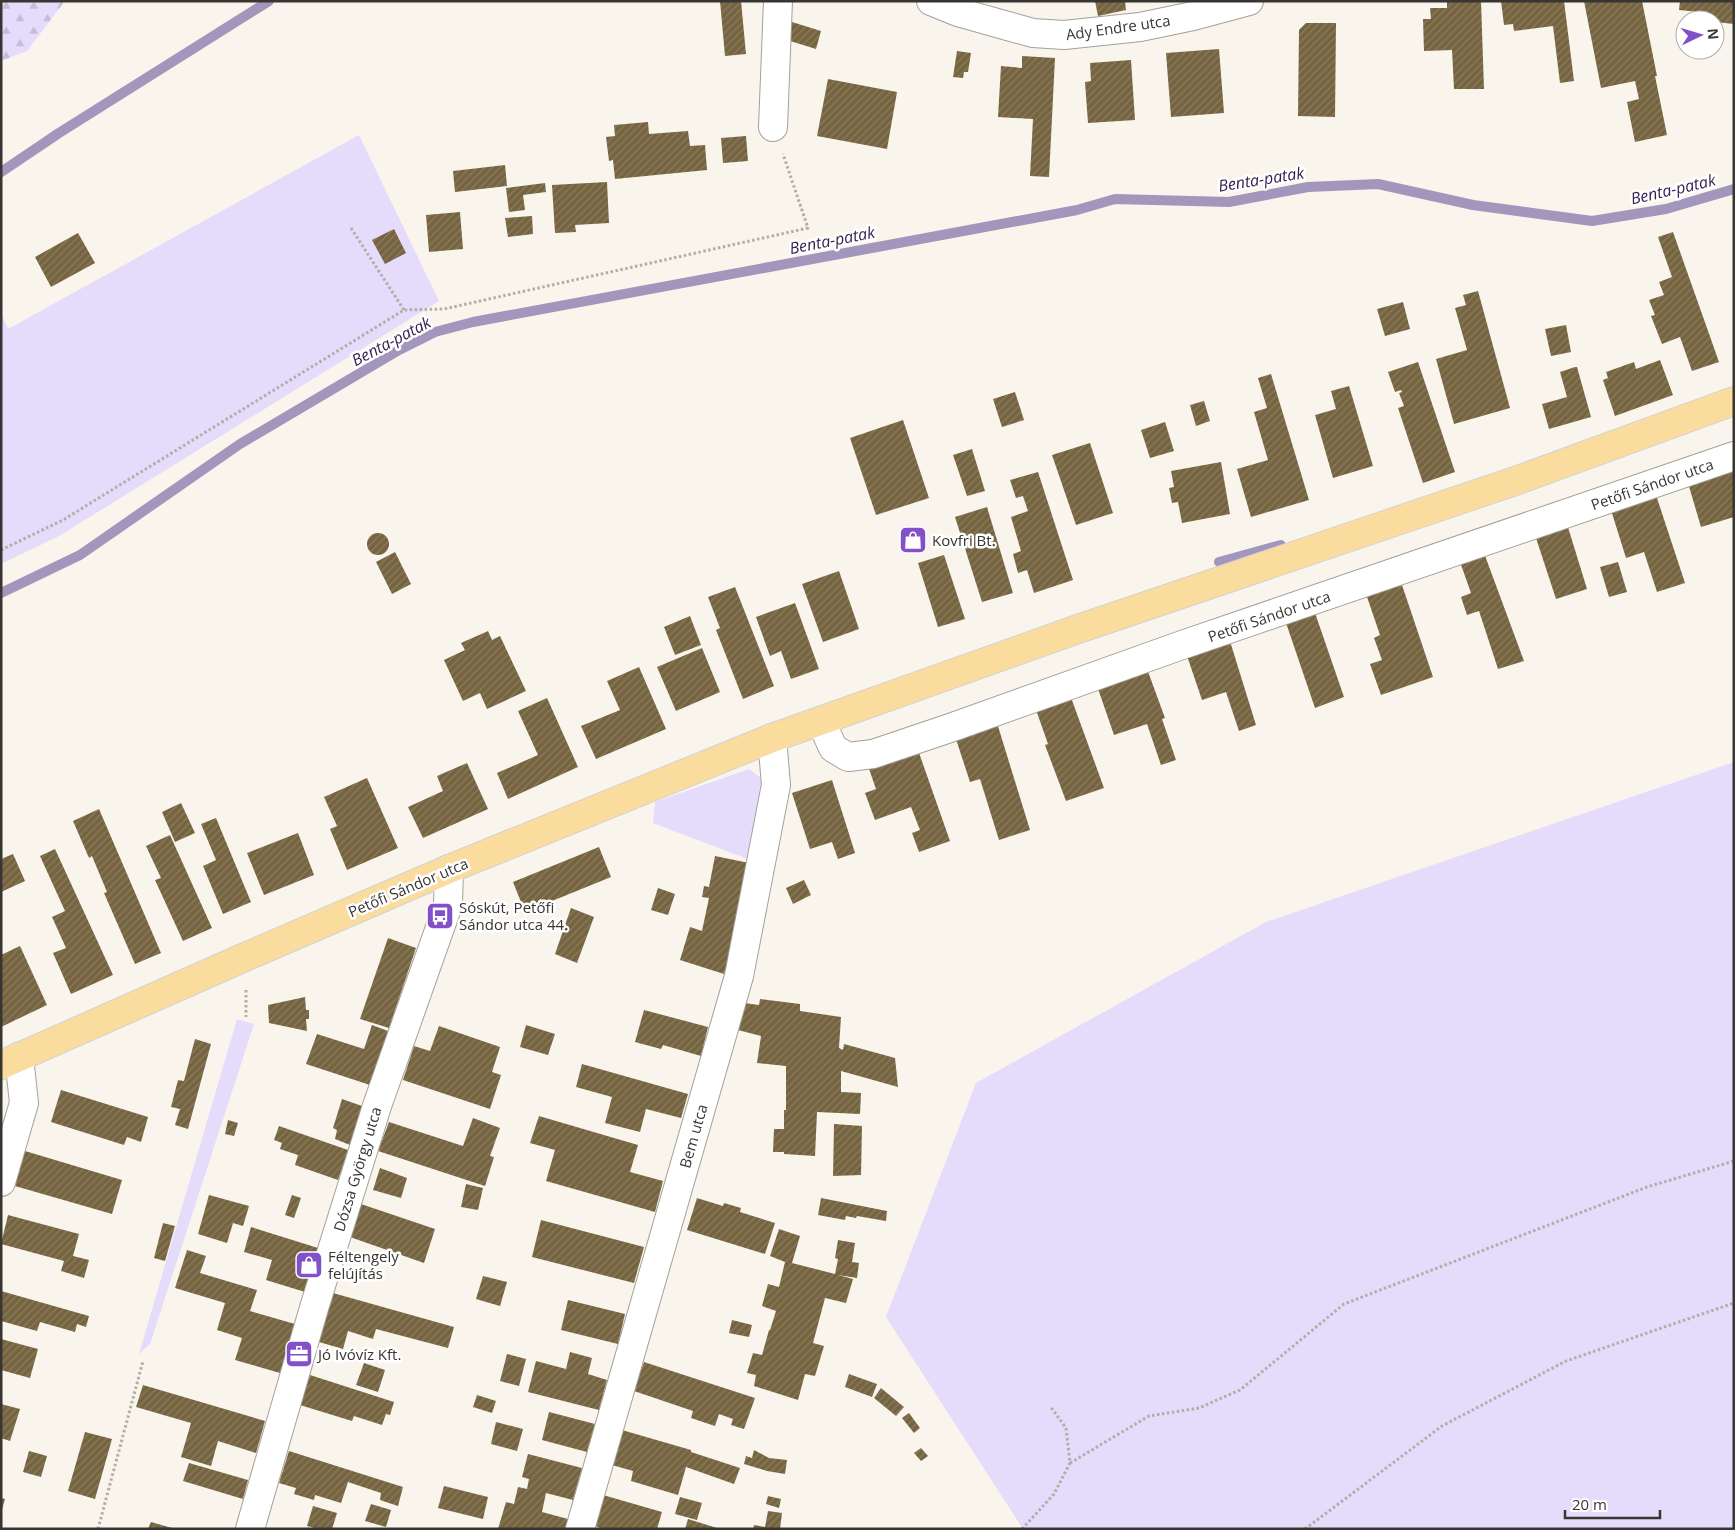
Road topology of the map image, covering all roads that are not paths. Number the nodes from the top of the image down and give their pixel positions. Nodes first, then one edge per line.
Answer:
1 (778, 1) edge
2 (931, 1) edge
3 (1248, 1) edge
4 (774, 127) road end
5 (1734, 401) edge
6 (1734, 456) edge
7 (821, 721) junction
8 (772, 738) junction
9 (449, 869) junction
10 (10, 1061) edge
11 (1, 1182) edge
12 (250, 1529) edge
13 (580, 1529) edge

1 - 4 street
2 - 3 street, Ady Endre utca
5 - 7 main road, Petőfi Sándor utca
6 - 7 street, Petőfi Sándor utca
7 - 8 main road, Petőfi Sándor utca
8 - 9 main road, Petőfi Sándor utca
8 - 13 street, Bem utca
9 - 10 main road, Petőfi Sándor utca
9 - 12 street, Dózsa György utca
10 - 11 street

